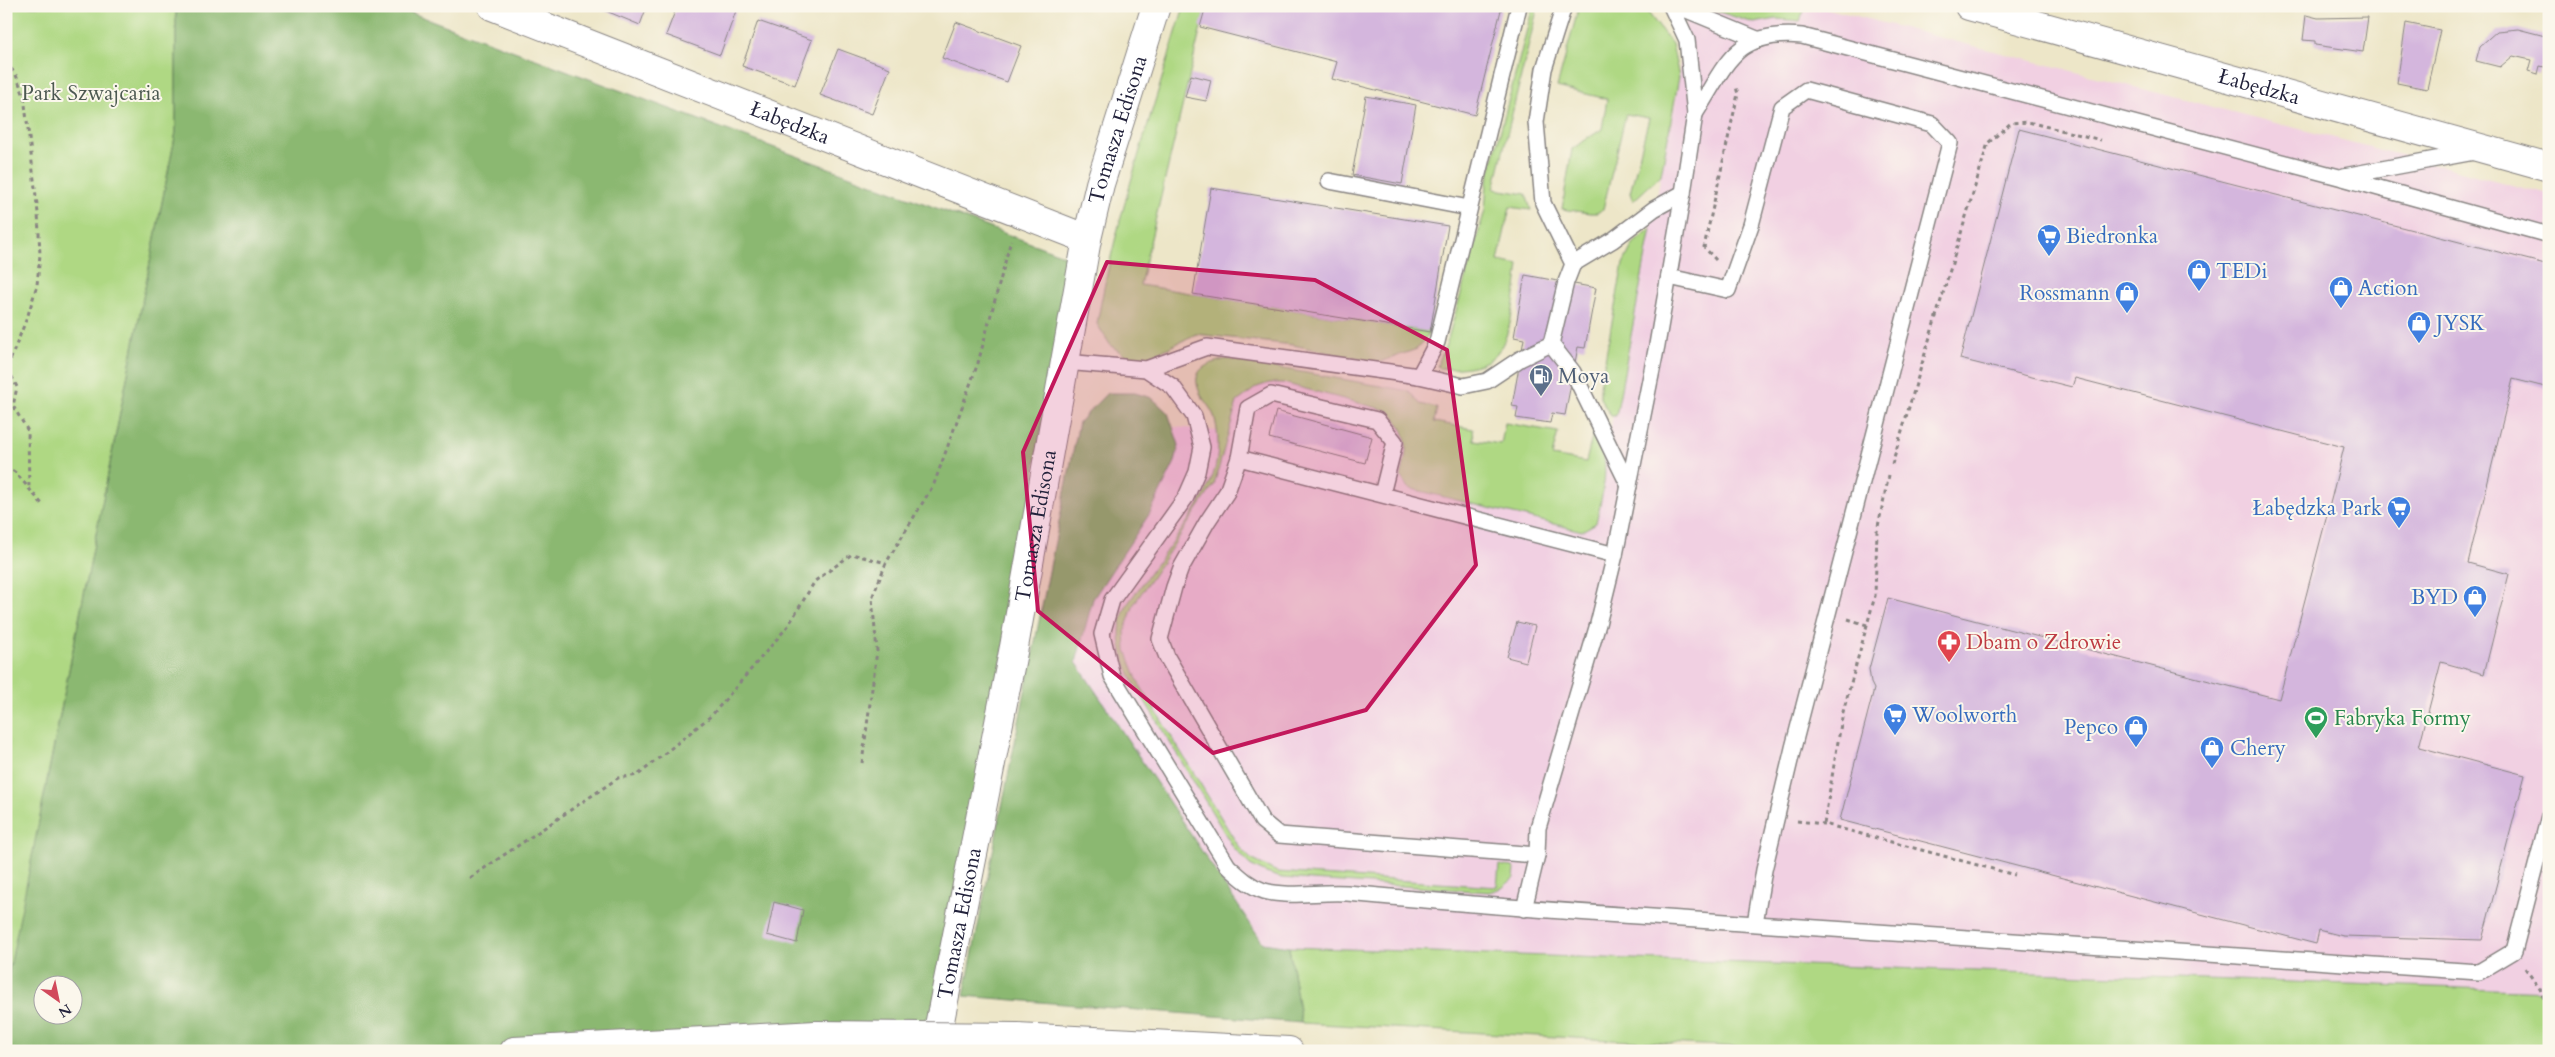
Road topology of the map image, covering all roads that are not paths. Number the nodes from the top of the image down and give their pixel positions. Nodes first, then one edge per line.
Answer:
1 (492, 6) edge
2 (1156, 6) edge
3 (1519, 6) edge
4 (1564, 6) edge
5 (1671, 6) edge
6 (1677, 6) edge
7 (1969, 6) edge
8 (1757, 39) junction
9 (1695, 114) junction
10 (2485, 149) junction
11 (2549, 167) edge
12 (2339, 177) junction
13 (1329, 181) dead end
14 (1683, 194) junction
15 (1469, 208) junction
16 (2549, 235) edge
17 (1087, 239) junction
18 (1573, 264) junction
19 (1669, 277) junction
20 (1551, 344) junction
21 (1065, 362) junction
22 (1146, 369) junction
23 (1419, 376) junction
24 (1239, 458) junction
25 (1630, 486) junction
26 (1382, 494) junction
27 (1615, 555) junction
28 (2549, 816) edge
29 (1537, 855) junction
30 (1524, 909) junction
31 (1755, 923) junction
32 (514, 1051) edge
33 (934, 1051) edge
34 (1289, 1051) edge

1 - 17 street, Łabędzka
2 - 17 street, Tomasza Edisona
3 - 15 lane
4 - 18 lane
5 - 9 lane
6 - 8 lane
7 - 10 street, Łabędzka
8 - 9 lane
8 - 12 lane
9 - 14 lane
10 - 11 street, Łabędzka
10 - 12 lane
12 - 16 lane
13 - 15 lane
14 - 18 lane
14 - 19 lane
15 - 23 lane
17 - 21 street, Tomasza Edisona
18 - 20 lane
19 - 25 lane
19 - 31 lane
20 - 23 lane
20 - 25 lane
21 - 22 lane
21 - 33 street, Tomasza Edisona
22 - 23 lane
22 - 30 lane
24 - 26 lane
24 - 26 lane
24 - 29 lane
25 - 27 lane
26 - 27 lane
27 - 29 lane
28 - 31 lane
29 - 30 lane
30 - 31 lane
32 - 34 street, bridge

